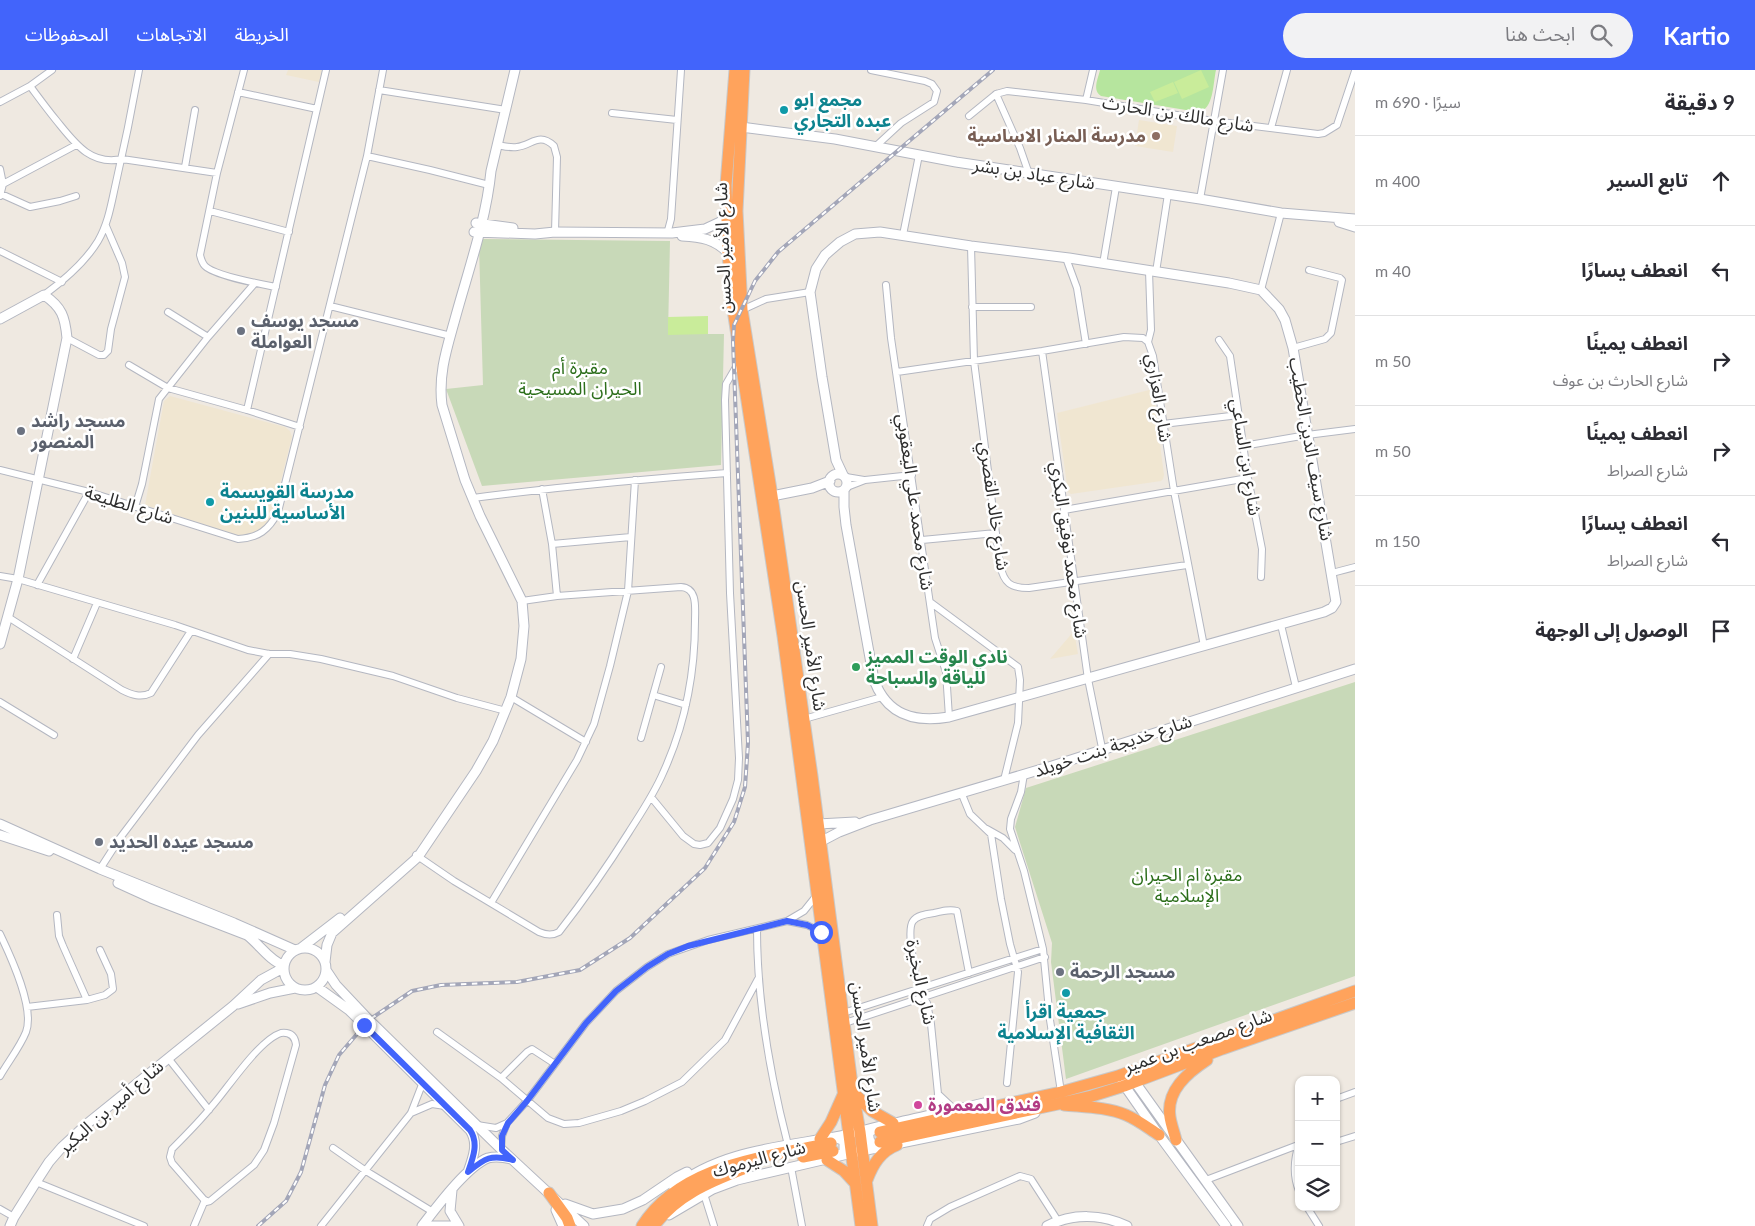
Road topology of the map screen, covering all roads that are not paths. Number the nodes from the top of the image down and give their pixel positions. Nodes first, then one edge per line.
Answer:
1 (52, 70) edge
2 (140, 70) edge
3 (244, 70) edge
4 (326, 70) edge
5 (383, 70) edge
6 (515, 70) edge
7 (681, 70) edge
8 (736, 70) edge
9 (744, 70) edge
10 (871, 70) edge
11 (1093, 70) edge
12 (1223, 70) edge
13 (1287, 70) edge
14 (1355, 72) edge
15 (30, 86) junction
16 (379, 90) junction
17 (238, 92) junction
18 (996, 94) junction
19 (1086, 100) junction
20 (0, 102) edge
21 (317, 109) junction
22 (195, 110) dead end
23 (506, 110) junction
24 (612, 113) dead end
25 (969, 116) dead end
26 (677, 120) junction
27 (1213, 121) junction
28 (741, 127) junction
29 (1272, 128) junction
30 (76, 145) junction
31 (497, 145) junction
32 (875, 147) junction
33 (919, 155) junction
34 (367, 156) junction
35 (122, 159) junction
36 (185, 168) junction
37 (0, 169) edge
38 (217, 173) junction
39 (1028, 174) junction
40 (2, 184) junction
41 (487, 185) junction
42 (1116, 187) junction
43 (1168, 194) junction
44 (0, 195) edge
45 (76, 196) dead end
46 (1200, 199) junction
47 (210, 211) junction
48 (1281, 214) junction
49 (727, 216) junction
50 (1327, 218) junction
51 (1355, 219) edge
52 (106, 226) junction
53 (1355, 227) edge
54 (476, 228) junction
55 (289, 232) junction
56 (555, 232) junction
57 (670, 233) junction
58 (903, 236) junction
59 (970, 246) junction
60 (0, 250) edge
61 (728, 253) junction
62 (1066, 258) junction
63 (1103, 264) junction
64 (1309, 270) dead end
65 (1153, 272) junction
66 (62, 282) junction
67 (254, 283) junction
68 (886, 285) dead end
69 (276, 287) junction
70 (1261, 290) junction
71 (810, 292) junction
72 (44, 295) junction
73 (330, 306) junction
74 (972, 307) junction
75 (1031, 307) dead end
76 (168, 312) dead end
77 (738, 314) junction
78 (0, 319) edge
79 (448, 335) junction
80 (208, 337) junction
81 (67, 338) junction
82 (1219, 340) dead end
83 (1148, 342) junction
84 (1086, 344) junction
85 (1293, 348) junction
86 (1042, 352) junction
87 (740, 360) junction
88 (974, 361) junction
89 (129, 366) dead end
90 (897, 372) junction
91 (168, 388) junction
92 (247, 410) junction
93 (1239, 415) junction
94 (1163, 424) junction
95 (300, 427) junction
96 (1355, 429) edge
97 (1308, 435) junction
98 (1243, 446) junction
99 (836, 460) junction
100 (0, 470) edge
101 (727, 473) junction
102 (912, 474) junction
103 (844, 476) junction
104 (1248, 478) junction
105 (38, 479) junction
106 (634, 480) junction
107 (865, 480) junction
108 (832, 484) junction
109 (846, 488) junction
110 (542, 489) junction
111 (1174, 491) junction
112 (89, 492) junction
113 (772, 496) junction
114 (473, 498) junction
115 (135, 507) junction
116 (844, 507) junction
117 (1064, 510) junction
118 (996, 533) junction
119 (631, 537) junction
120 (922, 540) junction
121 (552, 544) junction
122 (1187, 564) junction
123 (1355, 567) edge
124 (1332, 573) junction
125 (0, 576) edge
126 (1261, 577) dead end
127 (18, 579) junction
128 (1074, 582) junction
129 (38, 585) junction
130 (628, 592) junction
131 (558, 596) junction
132 (522, 601) junction
133 (930, 602) junction
134 (97, 603) junction
135 (8, 617) junction
136 (1281, 625) junction
137 (190, 631) junction
138 (0, 644) edge
139 (1204, 646) junction
140 (269, 654) junction
141 (73, 659) junction
142 (661, 668) dead end
143 (1355, 669) edge
144 (1088, 678) junction
145 (1296, 688) junction
146 (653, 695) junction
147 (882, 697) junction
148 (1019, 697) junction
149 (512, 698) junction
150 (0, 702) edge
151 (686, 705) junction
152 (506, 711) junction
153 (949, 717) junction
154 (804, 720) junction
155 (54, 734) dead end
156 (641, 738) dead end
157 (586, 742) junction
158 (1102, 748) junction
159 (1024, 774) junction
160 (1004, 780) junction
161 (961, 792) junction
162 (651, 797) junction
163 (870, 820) junction
164 (0, 824) edge
165 (818, 824) junction
166 (986, 828) junction
167 (0, 835) edge
168 (820, 842) junction
169 (1018, 853) junction
170 (417, 856) junction
171 (100, 869) junction
172 (816, 896) junction
173 (491, 903) junction
174 (57, 915) dead end
175 (787, 921) junction
176 (758, 928) junction
177 (821, 932) junction
178 (0, 934) edge
179 (298, 949) junction
180 (1043, 949) junction
181 (100, 950) dead end
182 (1045, 957) junction
183 (1014, 958) junction
184 (326, 966) junction
185 (1017, 966) junction
186 (283, 967) junction
187 (969, 973) junction
188 (758, 979) junction
189 (317, 987) junction
190 (296, 988) junction
191 (919, 990) junction
192 (1355, 991) edge
193 (924, 997) junction
194 (88, 1000) junction
195 (1355, 1003) edge
196 (233, 1006) junction
197 (27, 1008) junction
198 (844, 1018) junction
199 (437, 1032) dead end
200 (1222, 1049) junction
201 (168, 1058) junction
202 (555, 1064) junction
203 (0, 1076) edge
204 (501, 1078) junction
205 (1126, 1079) junction
206 (423, 1082) junction
207 (1006, 1083) dead end
208 (1355, 1092) edge
209 (848, 1093) junction
210 (938, 1094) junction
211 (1340, 1098) edge
212 (1056, 1099) junction
213 (527, 1101) junction
214 (446, 1106) junction
215 (209, 1110) junction
216 (955, 1110) junction
217 (411, 1113) junction
218 (938, 1113) junction
219 (508, 1123) junction
220 (893, 1123) junction
221 (476, 1125) junction
222 (854, 1133) junction
223 (1159, 1135) junction
224 (1355, 1136) edge
225 (878, 1138) junction
226 (820, 1139) junction
227 (1176, 1140) junction
228 (1340, 1141) edge
229 (788, 1145) junction
230 (897, 1145) junction
231 (1295, 1145) edge
232 (333, 1148) dead end
233 (833, 1149) junction
234 (502, 1150) junction
235 (857, 1152) junction
236 (513, 1160) junction
237 (704, 1167) junction
238 (791, 1167) junction
239 (366, 1170) junction
240 (468, 1172) junction
241 (1206, 1180) junction
242 (686, 1181) junction
243 (36, 1182) junction
244 (861, 1182) junction
245 (452, 1190) junction
246 (549, 1194) junction
247 (704, 1194) junction
248 (205, 1200) junction
249 (0, 1208) edge
250 (1310, 1211) edge
251 (432, 1212) junction
252 (14, 1217) junction
253 (1058, 1221) junction
254 (654, 1225) edge
255 (10, 1226) edge
256 (144, 1226) edge
257 (194, 1226) edge
258 (321, 1226) edge
259 (422, 1226) edge
260 (432, 1226) edge
261 (452, 1226) edge
262 (459, 1226) edge
263 (563, 1226) edge
264 (570, 1226) edge
265 (584, 1226) edge
266 (642, 1226) edge
267 (714, 1226) edge
268 (802, 1226) edge
269 (861, 1226) edge
270 (872, 1226) edge
271 (927, 1226) edge
272 (1048, 1226) edge
273 (1127, 1226) edge
274 (1226, 1226) edge
275 (1238, 1226) edge
276 (1319, 1226) edge

1 - 15 street
2 - 35 street
3 - 17 street
4 - 21 street
5 - 16 street
6 - 23 street
7 - 26 street
8 - 49 highway, شارع الأمير الحسن
9 - 28 highway, شارع الأمير الحسن
10 - 32 street
11 - 19 street
12 - 27 street
13 - 29 street
14 - 29 street, شارع مالك بن الحارث
15 - 20 street
15 - 30 street
16 - 23 street
16 - 34 street
17 - 21 street
17 - 38 street
18 - 19 street, شارع مالك بن الحارث
18 - 25 street
18 - 39 street
19 - 27 street, شارع مالك بن الحارث
21 - 55 street
22 - 36 street
23 - 31 street
24 - 26 street
26 - 57 street
27 - 29 street, شارع مالك بن الحارث
27 - 46 street
28 - 32 street, شارع عباد بن بشر
28 - 77 highway, شارع الأمير الحسن
30 - 35 street
30 - 40 street
31 - 41 street
31 - 56 street
32 - 33 street, شارع عباد بن بشر
33 - 39 street, شارع عباد بن بشر
33 - 58 street
34 - 41 street
34 - 73 street
35 - 36 street
35 - 52 street
36 - 38 street
37 - 40 street
38 - 47 street
39 - 42 street, شارع عباد بن بشر
40 - 44 street
41 - 54 street
42 - 43 street, شارع عباد بن بشر
42 - 63 street
43 - 46 street, شارع عباد بن بشر
43 - 65 street
44 - 45 street
46 - 48 street, شارع عباد بن بشر
47 - 55 street
47 - 67 street
48 - 50 street, شارع عباد بن بشر
48 - 70 street
49 - 57 street
49 - 61 highway, شارع الأمير الحسن
50 - 51 street, شارع عباد بن بشر
50 - 53 street, شارع عباد بن بشر
52 - 66 street
52 - 81 street
54 - 56 street
54 - 79 street
55 - 69 street
56 - 57 street
57 - 61 street
58 - 59 street
58 - 71 street
59 - 62 street
59 - 74 street, شارع خالد القصري
60 - 66 street
61 - 77 highway, شارع الأمير الحسن
62 - 63 street
62 - 84 street
63 - 65 street
64 - 85 street
65 - 70 street
65 - 83 street
66 - 72 street
67 - 69 street
67 - 80 street
68 - 90 street, شارع محمد علي اليعقوبي
69 - 92 street
70 - 85 street, شارع سيف الدين الخطيب
71 - 77 street
71 - 99 street
72 - 78 street
72 - 81 street
73 - 79 street
73 - 95 street
74 - 75 street
74 - 88 street, شارع خالد القصري
76 - 80 street
77 - 87 highway, شارع الأمير الحسن
77 - 113 highway, شارع الأمير الحسن
79 - 114 street
80 - 91 street
81 - 105 street
82 - 93 street, شارع ابن الساعي
83 - 84 street, شارع العزاري
83 - 94 street, شارع العزاري
84 - 86 street, شارع العزاري
85 - 97 street, شارع سيف الدين الخطيب
86 - 88 street, شارع العزاري
86 - 117 street, شارع محمد توفيق البكري
87 - 101 street
87 - 172 highway, شارع الأمير الحسن
88 - 90 street, شارع العزاري
88 - 118 street, شارع خالد القصري
89 - 91 street
90 - 102 street, شارع محمد علي اليعقوبي
91 - 92 street
91 - 115 street
92 - 95 street
93 - 94 street
93 - 98 street, شارع ابن الساعي
94 - 111 street, شارع العزاري
95 - 115 street, شارع الطليعة
96 - 97 street
97 - 98 street
97 - 124 street, شارع سيف الدين الخطيب
98 - 104 street, شارع ابن الساعي
99 - 103 street
99 - 108 street
100 - 105 street, شارع الطليعة
101 - 106 street
101 - 162 street
102 - 107 street
102 - 120 street, شارع محمد علي اليعقوبي
103 - 107 street
103 - 108 street
103 - 109 street
104 - 111 street
104 - 126 street, شارع ابن الساعي
105 - 112 street, شارع الطليعة
105 - 127 street
106 - 110 street
106 - 119 street
107 - 109 street
108 - 109 street
108 - 113 street
108 - 116 street, شارع سيف الدين الخطيب
109 - 116 street, شارع سيف الدين الخطيب
110 - 114 street
110 - 121 street
111 - 117 street
111 - 122 street, شارع العزاري
112 - 115 street, شارع الطليعة
112 - 129 street
113 - 154 highway, شارع الأمير الحسن
114 - 132 street
116 - 147 street, شارع سيف الدين الخطيب
117 - 128 street, شارع محمد توفيق البكري
118 - 120 street
118 - 128 street, شارع خالد القصري
119 - 121 street
119 - 130 street
120 - 133 street, شارع محمد علي اليعقوبي
121 - 131 street
122 - 128 street, شارع خالد القصري
122 - 139 street, شارع العزاري
123 - 124 street
124 - 136 street, شارع سيف الدين الخطيب
125 - 127 street
127 - 129 street
127 - 135 street
128 - 144 street, شارع محمد توفيق البكري
129 - 134 street
130 - 131 street
130 - 151 street
130 - 157 street
131 - 132 street
132 - 149 street
133 - 148 street
133 - 153 street, شارع محمد علي اليعقوبي
134 - 137 street
134 - 141 street
135 - 138 street
135 - 141 street
136 - 139 street, شارع سيف الدين الخطيب
136 - 145 street
137 - 140 street
137 - 141 street
139 - 144 street, شارع سيف الدين الخطيب
140 - 152 street
140 - 171 street
142 - 146 street
143 - 145 street, شارع خديجة بنت خويلد
144 - 148 street, شارع سيف الدين الخطيب
144 - 158 street, شارع محمد توفيق البكري
145 - 158 street, شارع خديجة بنت خويلد
146 - 151 street
146 - 156 street
147 - 153 street, شارع سيف الدين الخطيب
147 - 154 street
148 - 153 street, شارع سيف الدين الخطيب
148 - 160 street
149 - 152 street
149 - 157 street
150 - 155 street
151 - 162 street
152 - 170 street
154 - 165 highway, شارع الأمير الحسن
157 - 173 street
158 - 159 street, شارع خديجة بنت خويلد
159 - 160 street, شارع خديجة بنت خويلد
159 - 169 street
160 - 161 street, شارع خديجة بنت خويلد
161 - 163 street, شارع خديجة بنت خويلد
161 - 166 street
162 - 173 street
163 - 165 street, شارع خديجة بنت خويلد
163 - 168 street, شارع خديجة بنت خويلد
164 - 171 street
165 - 168 highway, شارع الأمير الحسن
166 - 169 street
166 - 183 street
167 - 186 street
168 - 198 highway, شارع الأمير الحسن
169 - 180 street
170 - 173 street
170 - 179 street
170 - 184 street
171 - 179 street
172 - 175 street
172 - 177 highway, شارع الأمير الحسن
174 - 194 street
175 - 176 street
175 - 177 street
176 - 188 street
176 - 202 street
177 - 209 highway, شارع الأمير الحسن
178 - 197 street
179 - 184 street
179 - 186 street
180 - 182 street
180 - 183 street
181 - 194 street
182 - 185 street
182 - 212 street
183 - 185 street
183 - 187 street
184 - 189 street
184 - 221 street
185 - 193 street
185 - 207 street
186 - 190 street
186 - 196 street, شارع أمير بن البكير
187 - 191 street
187 - 191 street, شارع البخيرة
188 - 213 street
188 - 229 street
189 - 190 street
189 - 206 street
190 - 196 street, شارع أمير بن البكير
191 - 193 street, شارع البخيرة
191 - 198 street
192 - 205 highway, شارع مصعب بن عمير
193 - 198 street
193 - 210 street, شارع البخيرة
194 - 197 street
195 - 200 highway, شارع مصعب بن عمير
196 - 201 street, شارع أمير بن البكير
197 - 203 street
198 - 209 highway, شارع الأمير الحسن
199 - 204 street
200 - 205 highway, شارع مصعب بن عمير
200 - 227 highway
201 - 215 street
201 - 243 street, شارع أمير بن البكير
202 - 204 street
202 - 213 street
204 - 213 street
205 - 212 highway, شارع مصعب بن عمير
205 - 223 street
205 - 227 street
206 - 214 street
206 - 217 street
208 - 211 street
209 - 220 highway
209 - 222 highway, شارع الأمير الحسن
209 - 226 highway
210 - 216 street
210 - 218 street, شارع البخيرة
212 - 216 street, شارع مصعب بن عمير
212 - 223 highway
212 - 225 highway, شارع مصعب بن عمير
212 - 230 street, شارع مصعب بن عمير
213 - 219 street
214 - 217 street
214 - 240 street
215 - 248 street
215 - 248 street
216 - 218 street, شارع مصعب بن عمير
217 - 239 street
218 - 220 street, شارع مصعب بن عمير
219 - 221 street
219 - 234 street
220 - 225 street, شارع مصعب بن عمير
221 - 234 street
222 - 225 street, شارع مصعب بن عمير
222 - 233 street, شارع اليرموك
222 - 235 highway, شارع الأمير الحسن
223 - 274 street
224 - 228 street
225 - 230 street, شارع مصعب بن عمير
225 - 235 street, شارع مصعب بن عمير
226 - 229 street, شارع اليرموك
226 - 233 street, شارع اليرموك
227 - 241 street
229 - 237 street, شارع اليرموك
230 - 244 highway
231 - 241 street
232 - 239 street
233 - 235 street, شارع اليرموك
233 - 238 street, شارع اليرموك
233 - 242 highway, شارع اليرموك
233 - 244 highway
233 - 254 highway, شارع اليرموك
234 - 236 street
235 - 244 highway, شارع الأمير الحسن
236 - 240 street
236 - 246 street
237 - 242 street, شارع اليرموك
237 - 246 street
238 - 247 street, شارع اليرموك
238 - 268 street
239 - 251 street
239 - 258 street
240 - 245 street
241 - 275 street
242 - 266 highway, شارع اليرموك
243 - 252 street, شارع أمير بن البكير
243 - 256 street
244 - 269 highway, شارع الأمير الحسن
244 - 270 highway, شارع الأمير الحسن
245 - 251 street
245 - 262 street
246 - 263 street
246 - 264 highway
246 - 265 street
247 - 254 street, شارع اليرموك
247 - 267 street
248 - 257 street
249 - 252 street
250 - 276 street
251 - 259 street
252 - 255 street, شارع أمير بن البكير
253 - 271 street
253 - 272 street
253 - 273 street
260 - 261 street

